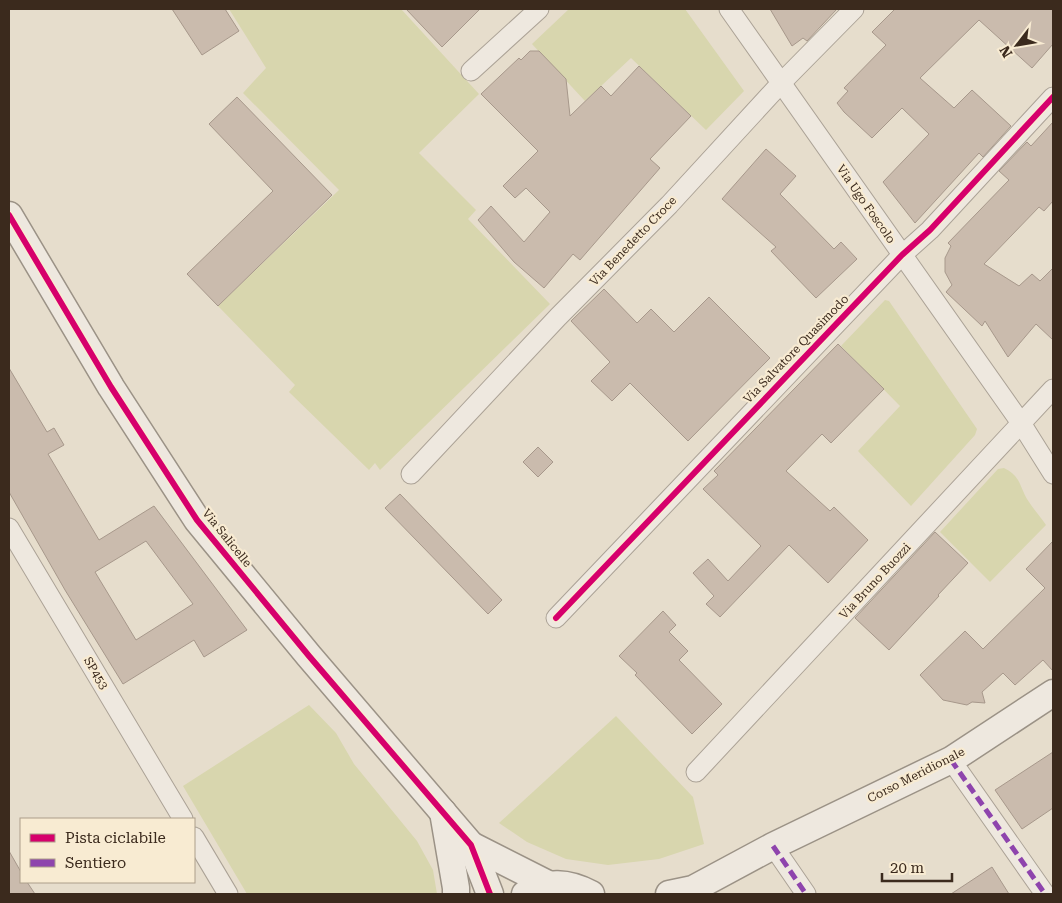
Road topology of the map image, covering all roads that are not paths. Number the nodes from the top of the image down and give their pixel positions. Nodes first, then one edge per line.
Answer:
1 (539, 9) edge
2 (729, 9) edge
3 (854, 9) edge
4 (471, 71) dead end
5 (782, 82) junction
6 (1053, 97) edge
7 (9, 215) edge
8 (902, 255) junction
9 (1053, 389) edge
10 (1021, 424) junction
11 (411, 474) dead end
12 (1053, 474) edge
13 (9, 528) edge
14 (556, 618) dead end
15 (1053, 694) edge
16 (951, 760) junction
17 (696, 772) dead end
18 (443, 812) junction
19 (182, 818) edge
20 (195, 839) edge
21 (471, 845) junction
22 (773, 846) junction
23 (536, 889) edge
24 (684, 892) edge
25 (228, 894) edge
26 (456, 894) edge
27 (490, 894) edge
28 (590, 894) edge
29 (595, 894) edge
30 (806, 894) edge
31 (1045, 894) edge

1 - 4 street
2 - 5 street, Via Ugo Foscolo
3 - 5 street, Via Benedetto Croce
5 - 8 street, Via Ugo Foscolo
5 - 11 street, Via Benedetto Croce
6 - 8 street, Via Salvatore Quasimodo
7 - 18 street, Via Salicelle
8 - 10 street, Via Ugo Foscolo
8 - 14 street, Via Salvatore Quasimodo
9 - 10 street, Via Bruno Buozzi
10 - 12 street, Via Ugo Foscolo
10 - 17 street, Via Bruno Buozzi
13 - 19 street, SP453
15 - 16 street, Corso Meridionale
16 - 22 street, Corso Meridionale
16 - 31 street
18 - 21 street, Via Salicelle
18 - 26 street
20 - 25 street
21 - 23 street
21 - 27 street
22 - 24 street, Corso Meridionale
22 - 30 street
23 - 28 street
28 - 29 street

